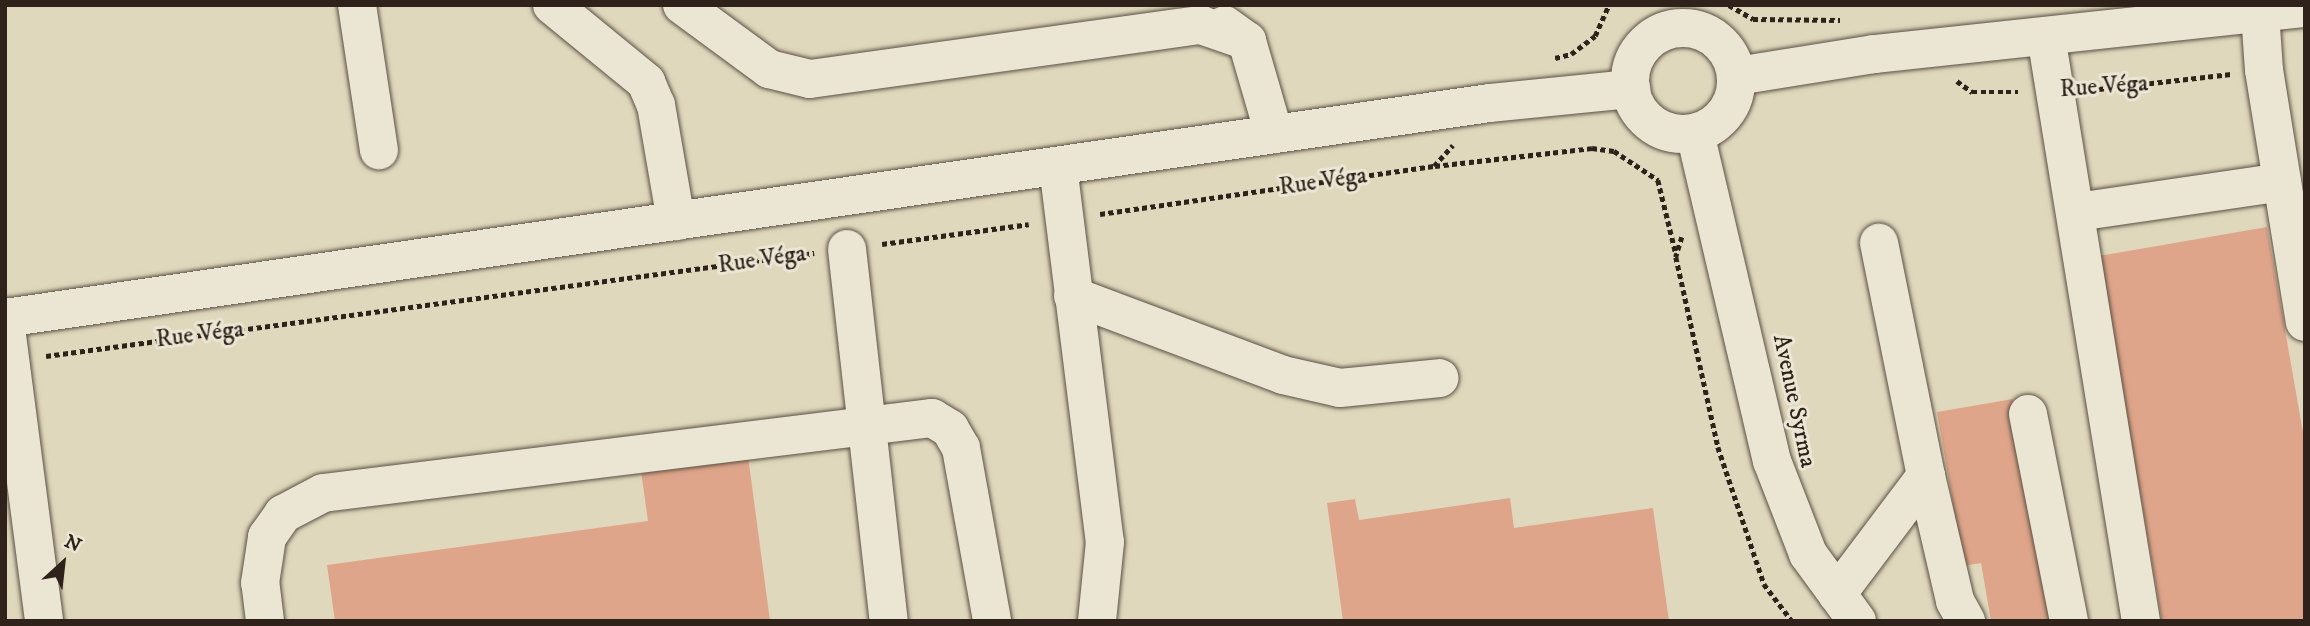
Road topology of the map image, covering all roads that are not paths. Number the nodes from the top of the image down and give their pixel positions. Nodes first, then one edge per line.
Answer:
1 (357, 5) edge
2 (552, 5) edge
3 (682, 5) edge
4 (1199, 5) edge
5 (2305, 8) edge
6 (2260, 13) junction
7 (1671, 17) edge
8 (2046, 36) junction
9 (1247, 41) junction
10 (1737, 76) junction
11 (1630, 89) junction
12 (1695, 133) junction
13 (1274, 134) junction
14 (379, 150) dead end
15 (1058, 166) junction
16 (2282, 182) junction
17 (2077, 212) junction
18 (676, 221) junction
19 (1880, 243) dead end
20 (847, 249) road end
21 (1073, 296) junction
22 (5, 319) edge
23 (2305, 322) edge
24 (1440, 378) dead end
25 (2028, 414) dead end
26 (866, 422) junction
27 (1926, 476) junction
28 (1847, 607) edge
29 (44, 621) edge
30 (265, 621) edge
31 (889, 621) edge
32 (992, 621) edge
33 (1097, 621) edge
34 (1966, 621) edge
35 (2069, 621) edge
36 (2141, 621) edge

1 - 14 street
2 - 18 street
3 - 9 street
4 - 9 street
5 - 6 street
6 - 8 street
6 - 16 street
7 - 10 street
7 - 11 street
8 - 10 street
8 - 17 street
9 - 13 street
10 - 12 street
11 - 12 street
11 - 13 street, Rue Véga
12 - 28 street, Avenue Syrma
13 - 15 street, Rue Véga
15 - 18 street, Rue Véga
15 - 21 street
16 - 17 street
16 - 23 street
17 - 36 street
18 - 22 street, Rue Véga
19 - 27 street
20 - 26 street
21 - 24 street
21 - 33 street
22 - 29 street
25 - 35 street
26 - 30 street
26 - 31 street
26 - 32 street
27 - 28 street
27 - 34 street

